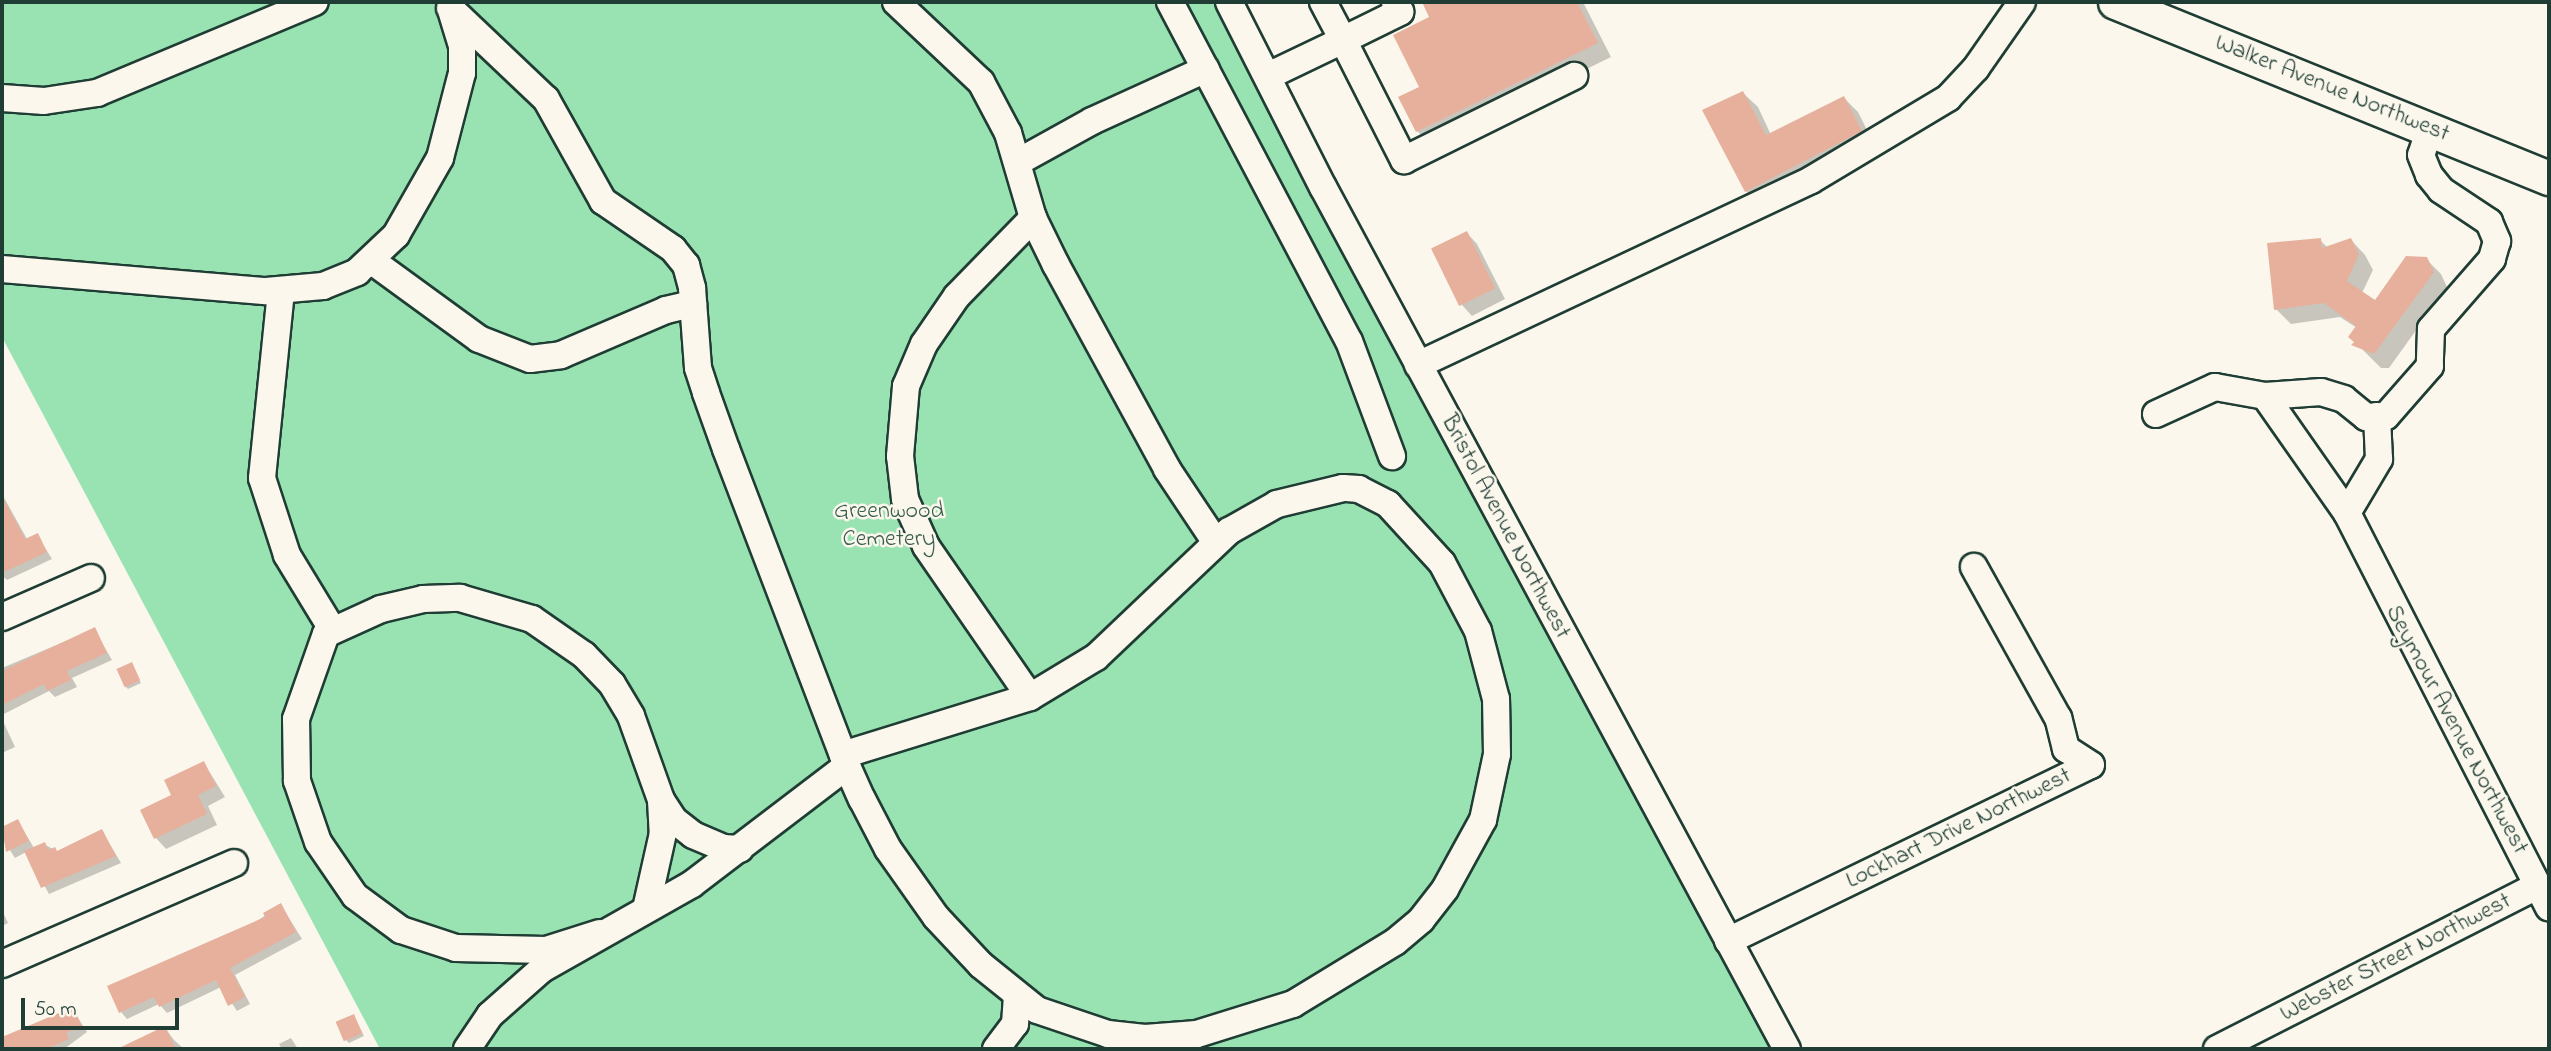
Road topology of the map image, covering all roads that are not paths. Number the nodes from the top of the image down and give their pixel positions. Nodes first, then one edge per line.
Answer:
1 (315, 2) edge
2 (896, 2) edge
3 (1170, 2) edge
4 (1229, 2) edge
5 (1323, 2) edge
6 (1395, 2) edge
7 (2022, 2) edge
8 (2115, 2) edge
9 (449, 5) edge
10 (1343, 40) junction
11 (1206, 69) junction
12 (1268, 76) junction
13 (1574, 76) dead end
14 (2, 98) edge
15 (2430, 128) junction
16 (1018, 162) junction
17 (2549, 178) edge
18 (1034, 218) junction
19 (372, 261) junction
20 (2, 269) edge
21 (281, 290) junction
22 (693, 304) junction
23 (1418, 365) junction
24 (2264, 396) junction
25 (2156, 414) dead end
26 (2377, 416) junction
27 (1392, 456) dead end
28 (2347, 513) junction
29 (1215, 541) junction
30 (1974, 567) dead end
31 (91, 578) dead end
32 (2, 617) edge
33 (332, 629) junction
34 (1030, 697) junction
35 (845, 761) junction
36 (661, 800) junction
37 (740, 849) junction
38 (234, 863) dead end
39 (2543, 896) edge
40 (646, 909) junction
41 (600, 933) junction
42 (1728, 941) junction
43 (2, 964) edge
44 (1017, 996) junction
45 (1161, 1043) edge
46 (467, 1049) edge
47 (996, 1049) edge
48 (1129, 1049) edge
49 (1787, 1049) edge
50 (2217, 1049) edge

1 - 14 street
2 - 16 street
3 - 11 street
4 - 12 street, Bristol Avenue Northwest
5 - 10 street
6 - 10 street
7 - 23 street
8 - 15 main road, Walker Avenue Northwest
9 - 19 street
9 - 22 street
10 - 12 street
10 - 13 street
11 - 16 street
11 - 27 street
12 - 23 street, Bristol Avenue Northwest
15 - 17 main road, Walker Avenue Northwest
15 - 26 street
16 - 18 street
18 - 29 street
18 - 34 street
19 - 21 street
19 - 22 street
20 - 21 street
21 - 33 street
22 - 35 street
23 - 42 street, Bristol Avenue Northwest
24 - 25 street
24 - 26 street
24 - 28 street, Seymour Avenue Northwest
26 - 28 street
28 - 39 street, Seymour Avenue Northwest
29 - 34 street
29 - 45 street
30 - 42 street, Lockhart Drive Northwest
31 - 32 street
33 - 36 street
33 - 41 street
34 - 35 street
35 - 37 street
35 - 44 street
36 - 37 street
36 - 40 street
37 - 40 street
38 - 43 street
39 - 50 street, Webster Street Northwest
40 - 41 street
41 - 46 street
42 - 49 street, Bristol Avenue Northwest
44 - 45 street
44 - 47 street
45 - 48 street

